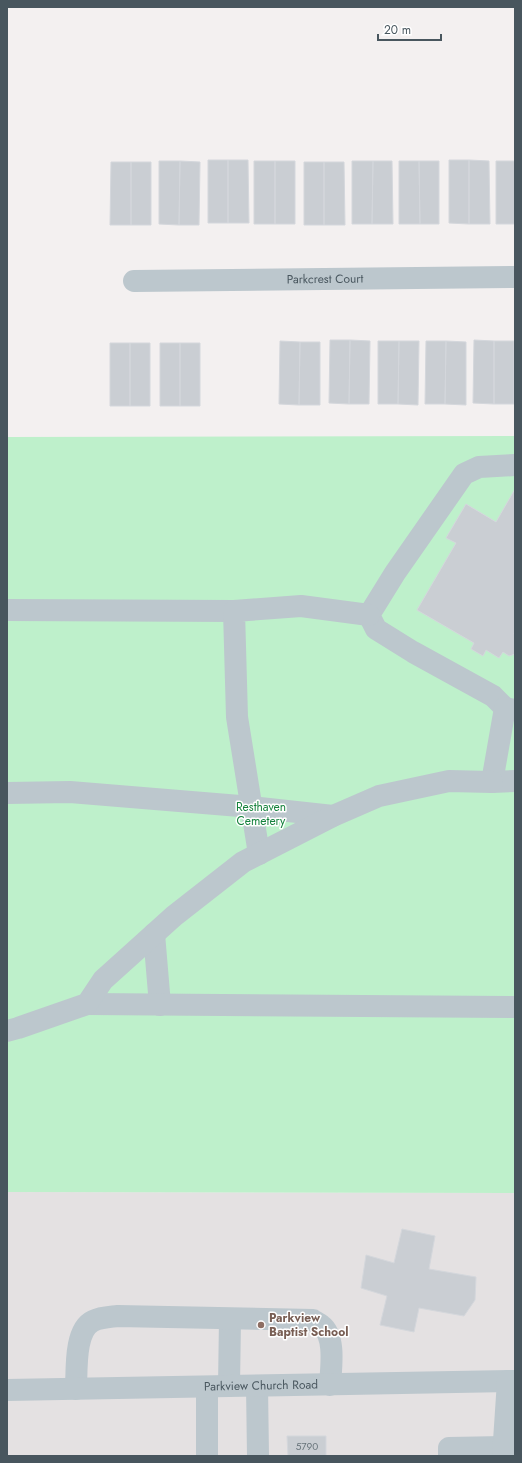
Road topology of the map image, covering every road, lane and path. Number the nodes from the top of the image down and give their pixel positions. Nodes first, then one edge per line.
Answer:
1 (515, 277) edge
2 (134, 282) dead end
3 (515, 465) edge
4 (7, 610) edge
5 (234, 611) junction
6 (369, 614) junction
7 (510, 709) edge
8 (515, 781) edge
9 (492, 782) junction
10 (7, 793) edge
11 (252, 807) junction
12 (333, 816) junction
13 (259, 854) junction
14 (154, 934) junction
15 (87, 1004) junction
16 (160, 1005) junction
17 (515, 1007) edge
18 (7, 1030) edge
19 (230, 1318) junction
20 (511, 1381) edge
21 (330, 1385) junction
22 (229, 1386) junction
23 (257, 1386) junction
24 (207, 1387) junction
25 (76, 1389) junction
26 (7, 1390) edge
27 (504, 1451) edge
28 (207, 1456) edge
29 (258, 1456) edge
30 (448, 1456) edge

1 - 2 street, Parkcrest Court
3 - 6 street
4 - 5 street
5 - 6 street
5 - 11 street
6 - 7 street
7 - 9 street
8 - 9 street
9 - 12 street
10 - 11 street
11 - 12 street
11 - 13 street
12 - 13 street
13 - 14 street
14 - 15 street
14 - 16 street
15 - 16 street
15 - 18 street
16 - 17 street
19 - 21 street
19 - 22 street
19 - 25 street
20 - 21 street, Parkview Church Road
20 - 27 street
21 - 23 street, Parkview Church Road
22 - 23 street, Parkview Church Road
22 - 24 street, Parkview Church Road
23 - 29 street
24 - 25 street, Parkview Church Road
24 - 28 street
25 - 26 street, Parkview Church Road
27 - 30 street

